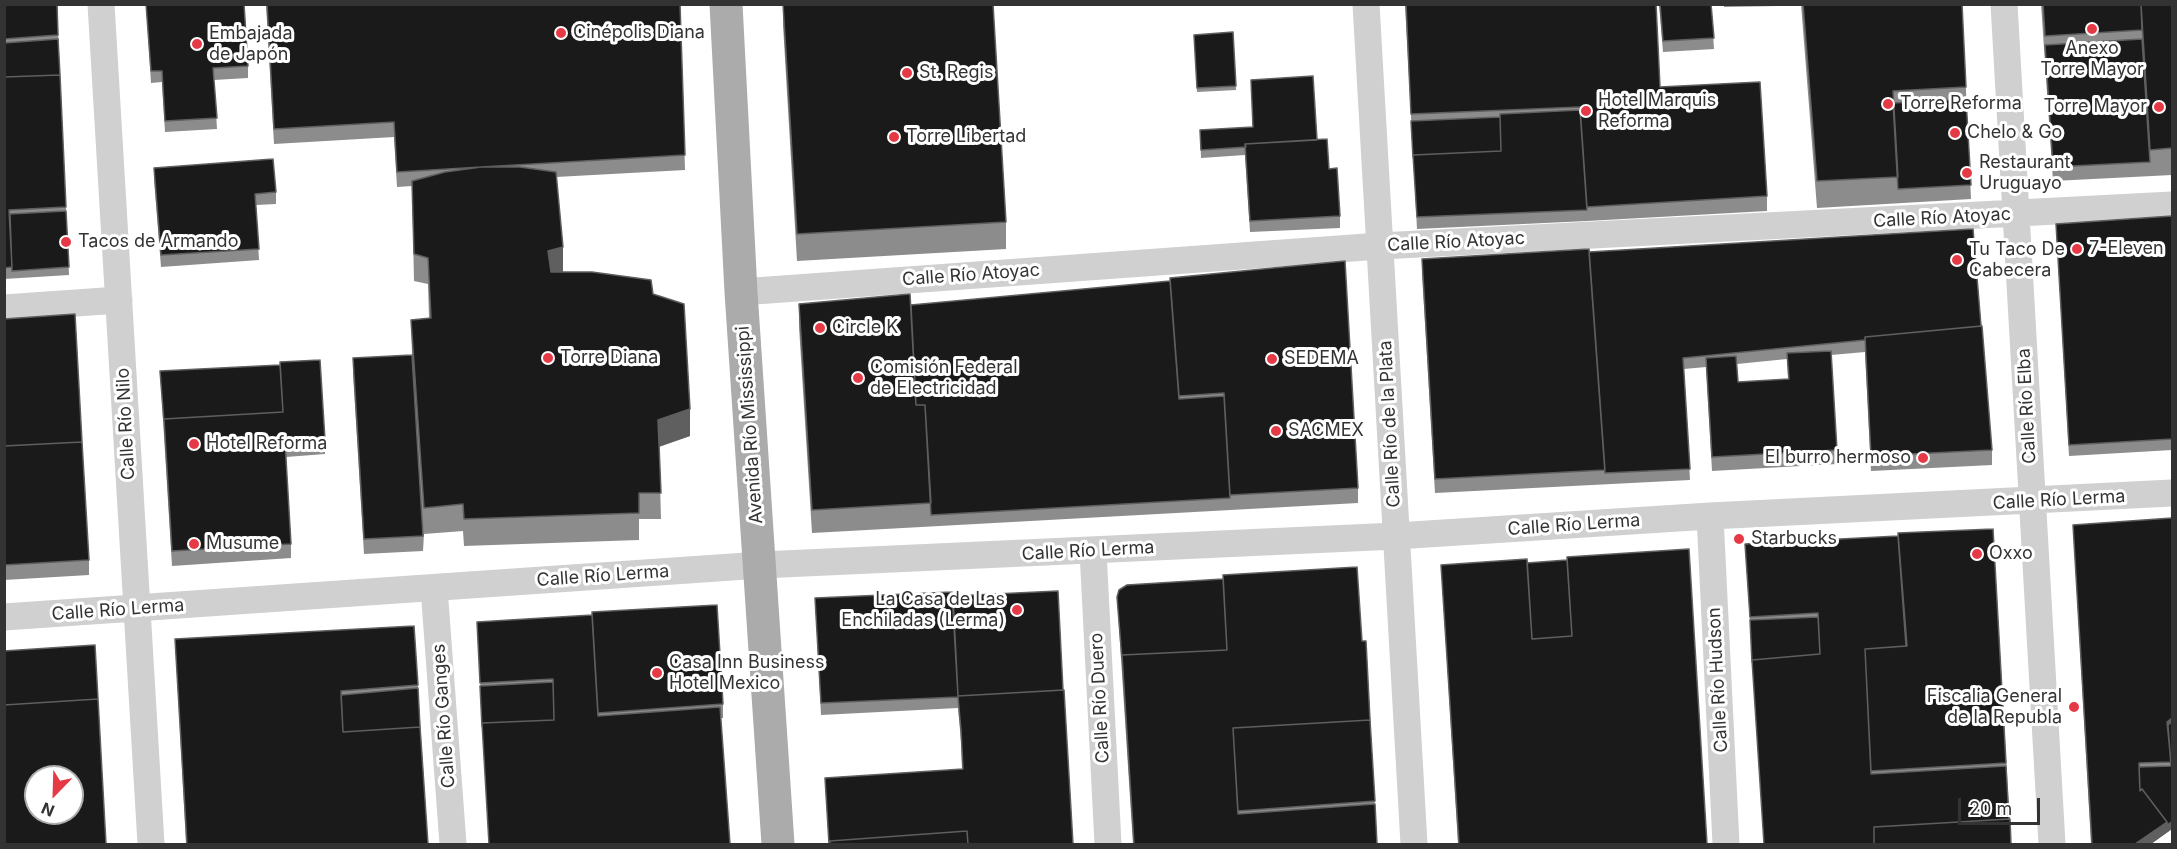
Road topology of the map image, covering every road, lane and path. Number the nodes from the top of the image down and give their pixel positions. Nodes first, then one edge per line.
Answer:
1 (101, 4) edge
2 (726, 4) edge
3 (1366, 4) edge
4 (2004, 4) edge
5 (2172, 205) edge
6 (2016, 214) junction
7 (1380, 246) junction
8 (741, 292) junction
9 (119, 300) junction
10 (4, 308) edge
11 (2172, 494) edge
12 (2033, 501) junction
13 (1710, 516) junction
14 (1396, 536) junction
15 (1093, 551) junction
16 (760, 565) junction
17 (434, 588) junction
18 (137, 609) junction
19 (4, 617) edge
20 (151, 844) edge
21 (453, 844) edge
22 (778, 844) edge
23 (1108, 844) edge
24 (1414, 844) edge
25 (1726, 844) edge
26 (2052, 844) edge

1 - 9 street, Calle Río Nilo
2 - 8 main road, Avenida Río Mississippi
3 - 7 street, Calle Río de la Plata
4 - 6 street, Calle Río Elba
5 - 6 street, Calle Río Atoyac
6 - 7 street, Calle Río Atoyac
6 - 12 street, Calle Río Elba
7 - 8 street, Calle Río Atoyac
7 - 14 street, Calle Río de la Plata
8 - 16 main road, Avenida Río Mississippi
9 - 10 street
9 - 18 street, Calle Río Nilo
11 - 12 street, Calle Río Lerma
12 - 13 street, Calle Río Lerma
12 - 26 street, Calle Río Elba
13 - 14 street, Calle Río Lerma
13 - 25 street, Calle Río Hudson
14 - 15 street, Calle Río Lerma
14 - 24 street, Calle Río de la Plata
15 - 16 street, Calle Río Lerma
15 - 23 street, Calle Río Duero
16 - 17 street, Calle Río Lerma
16 - 22 main road, Avenida Río Mississippi
17 - 18 street, Calle Río Lerma
17 - 21 street, Calle Río Ganges
18 - 19 street, Calle Río Lerma
18 - 20 street, Calle Río Nilo

